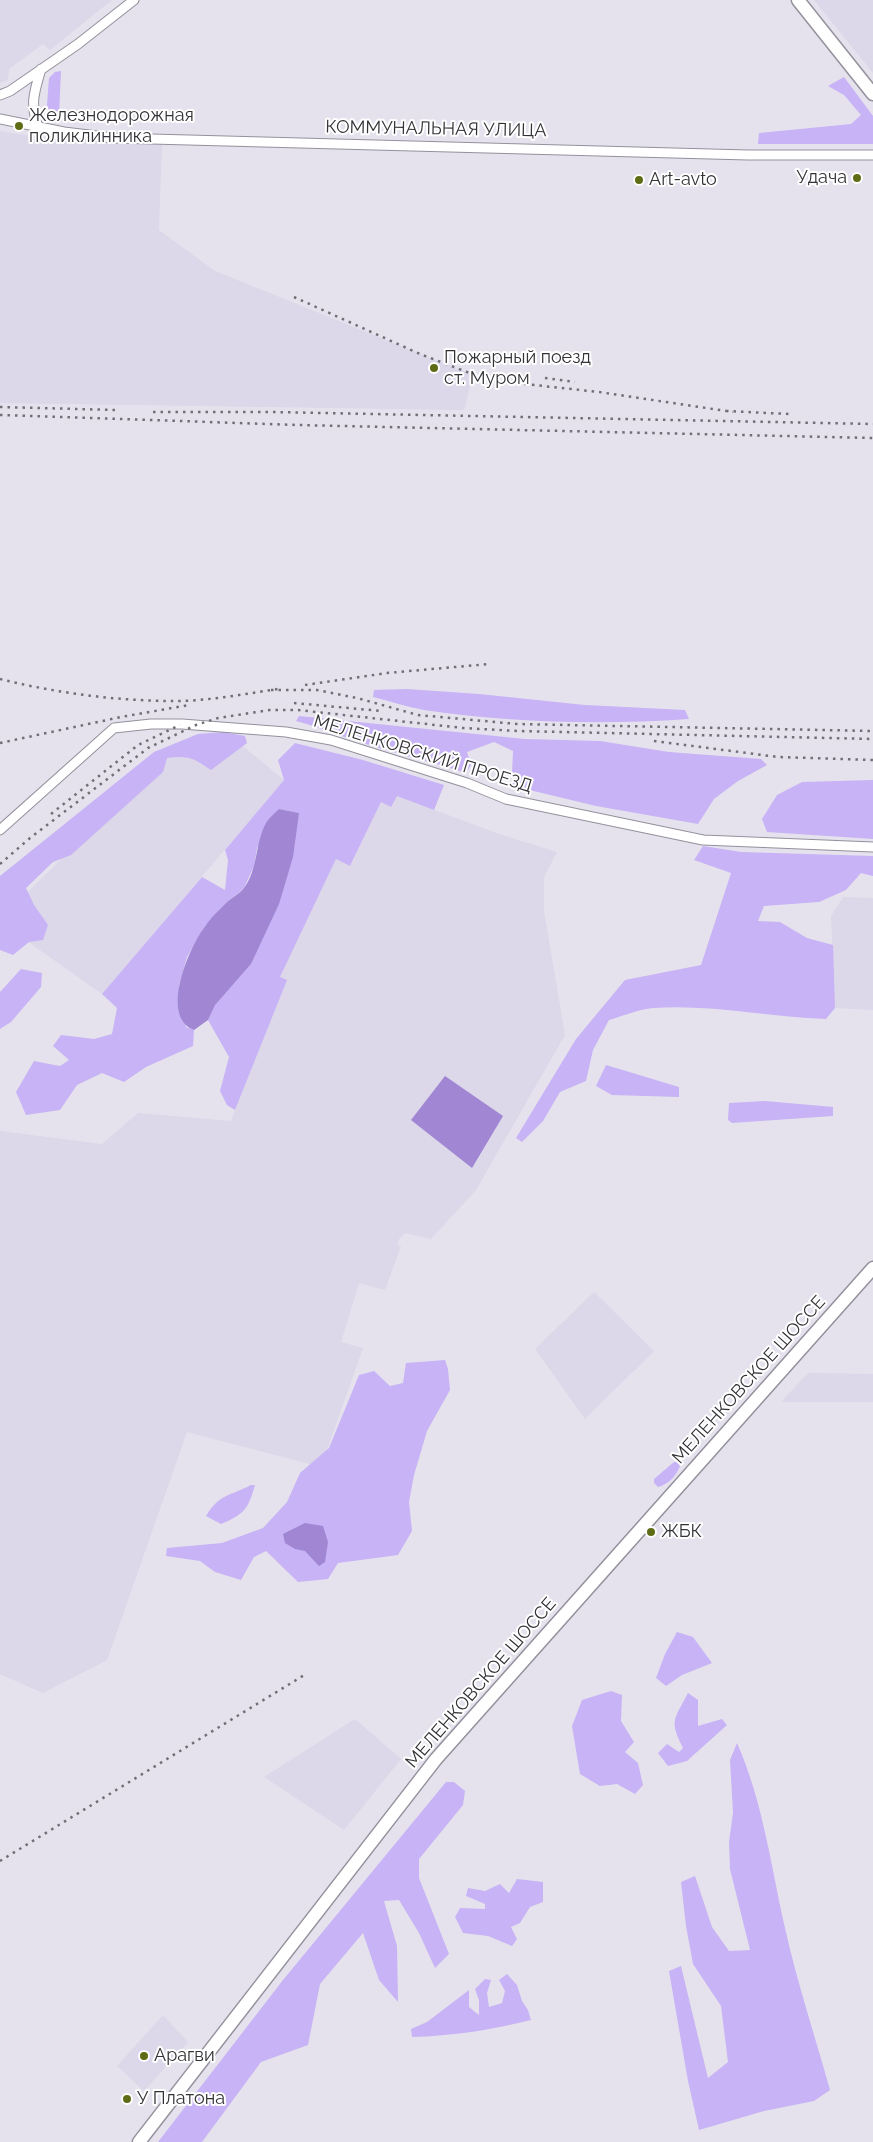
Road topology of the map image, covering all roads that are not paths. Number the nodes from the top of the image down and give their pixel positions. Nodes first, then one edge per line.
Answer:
1 (134, 0) edge
2 (798, 0) edge
3 (41, 69) junction
4 (873, 94) edge
5 (0, 95) edge
6 (0, 118) edge
7 (38, 127) junction
8 (873, 155) edge
9 (0, 830) edge
10 (873, 848) edge
11 (873, 1268) edge
12 (139, 2142) edge

1 - 3 street
2 - 4 main road
3 - 5 street
3 - 7 street
6 - 7 street, КОММУНАЛЬНАЯ УЛИЦА
7 - 8 street, КОММУНАЛЬНАЯ УЛИЦА
9 - 10 street, МЕЛЕНКОВСКИЙ ПРОЕЗД
11 - 12 main road, МЕЛЕНКОВСКОЕ ШОССЕ

